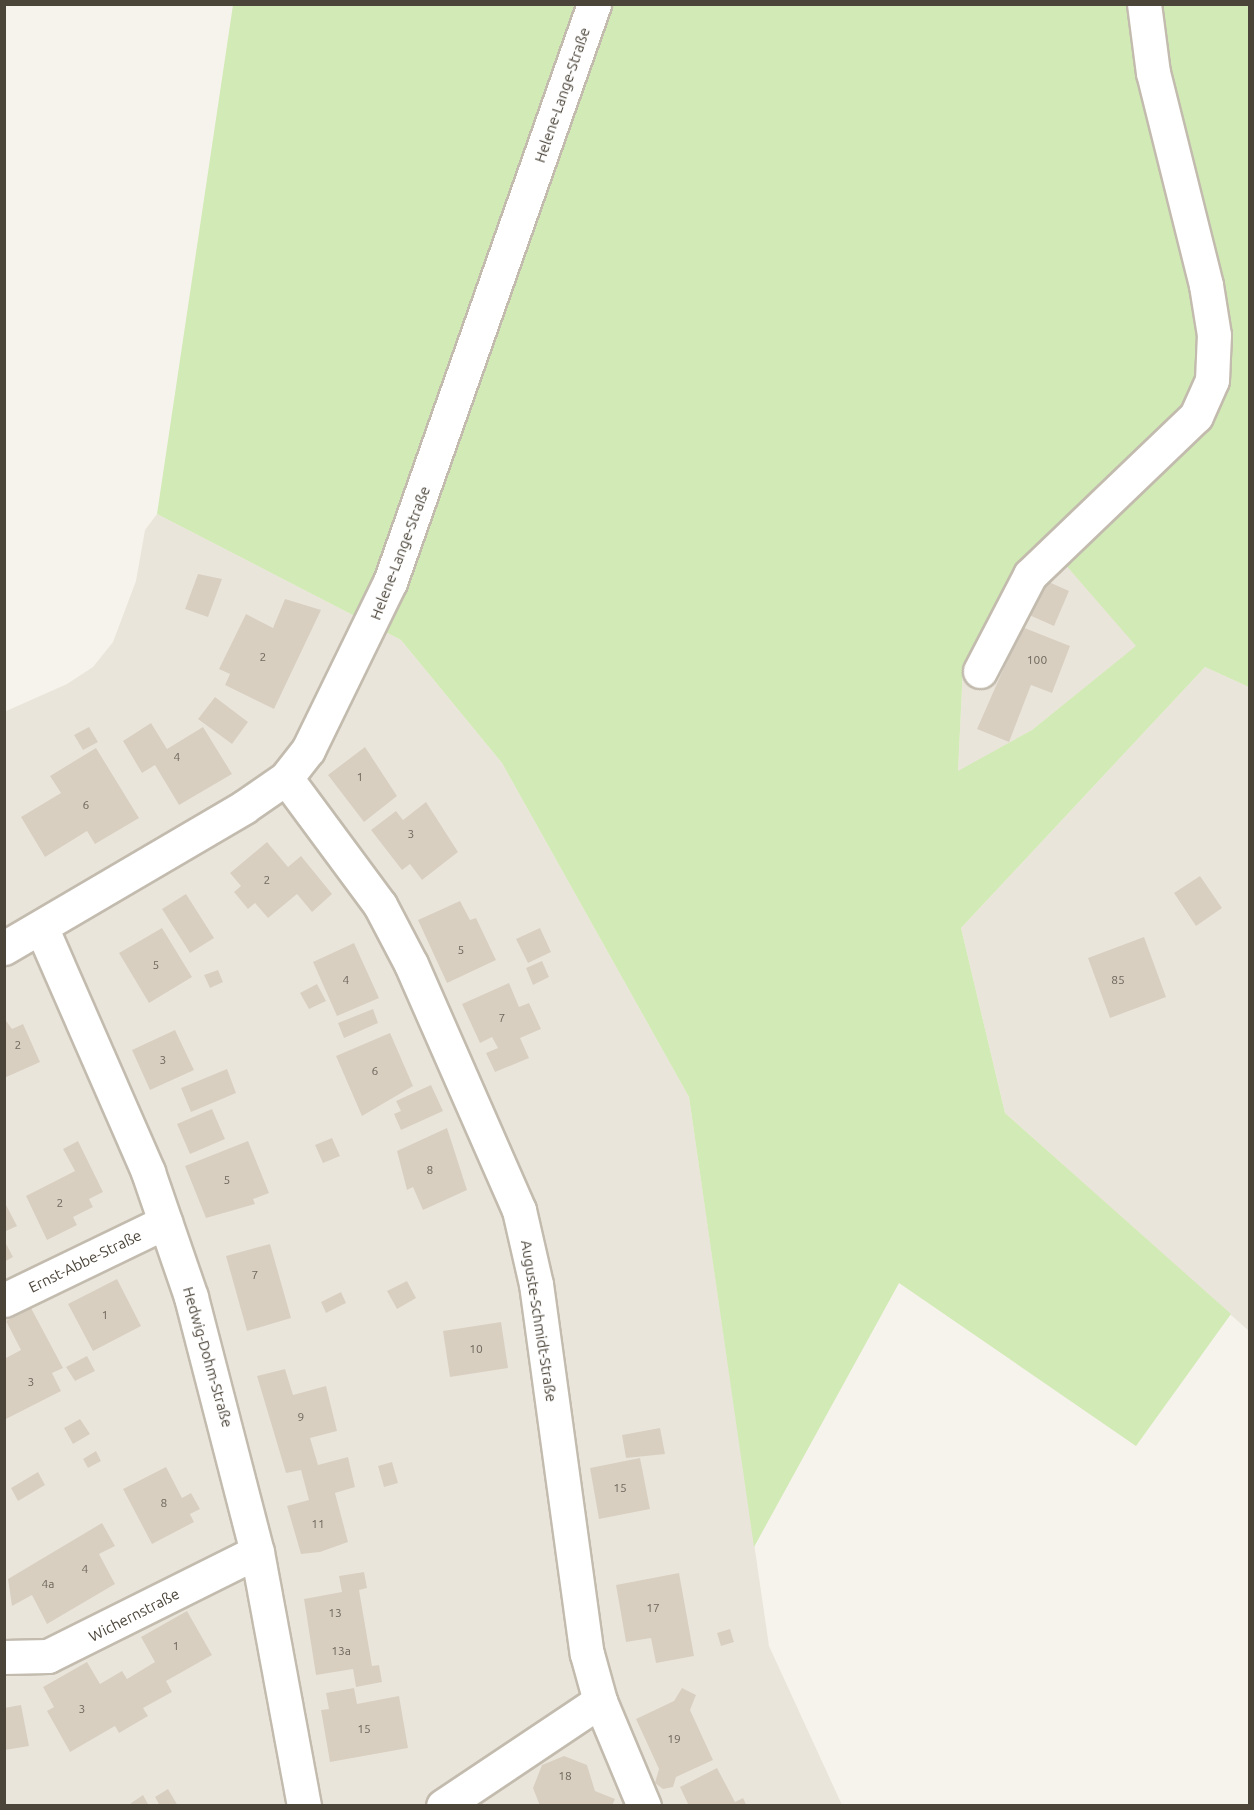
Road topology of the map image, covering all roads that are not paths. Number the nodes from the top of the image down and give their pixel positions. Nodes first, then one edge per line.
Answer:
1 (594, 4) edge
2 (1144, 4) edge
3 (980, 671) dead end
4 (286, 778) junction
5 (42, 929) junction
6 (4, 948) edge
7 (165, 1222) junction
8 (4, 1299) edge
9 (257, 1552) junction
10 (4, 1657) edge
11 (600, 1701) junction
12 (304, 1806) edge
13 (443, 1806) edge
14 (644, 1806) edge

1 - 4 street, Helene-Lange-Straße
2 - 3 street
4 - 5 street, Helene-Lange-Straße
4 - 11 street, Auguste-Schmidt-Straße
5 - 6 street, Helene-Lange-Straße
5 - 7 street, Hedwig-Dohm-Straße
7 - 8 street, Ernst-Abbe-Straße
7 - 9 street, Hedwig-Dohm-Straße
9 - 10 street, Wichernstraße
9 - 12 street, Hedwig-Dohm-Straße
11 - 13 street
11 - 14 street, Auguste-Schmidt-Straße

